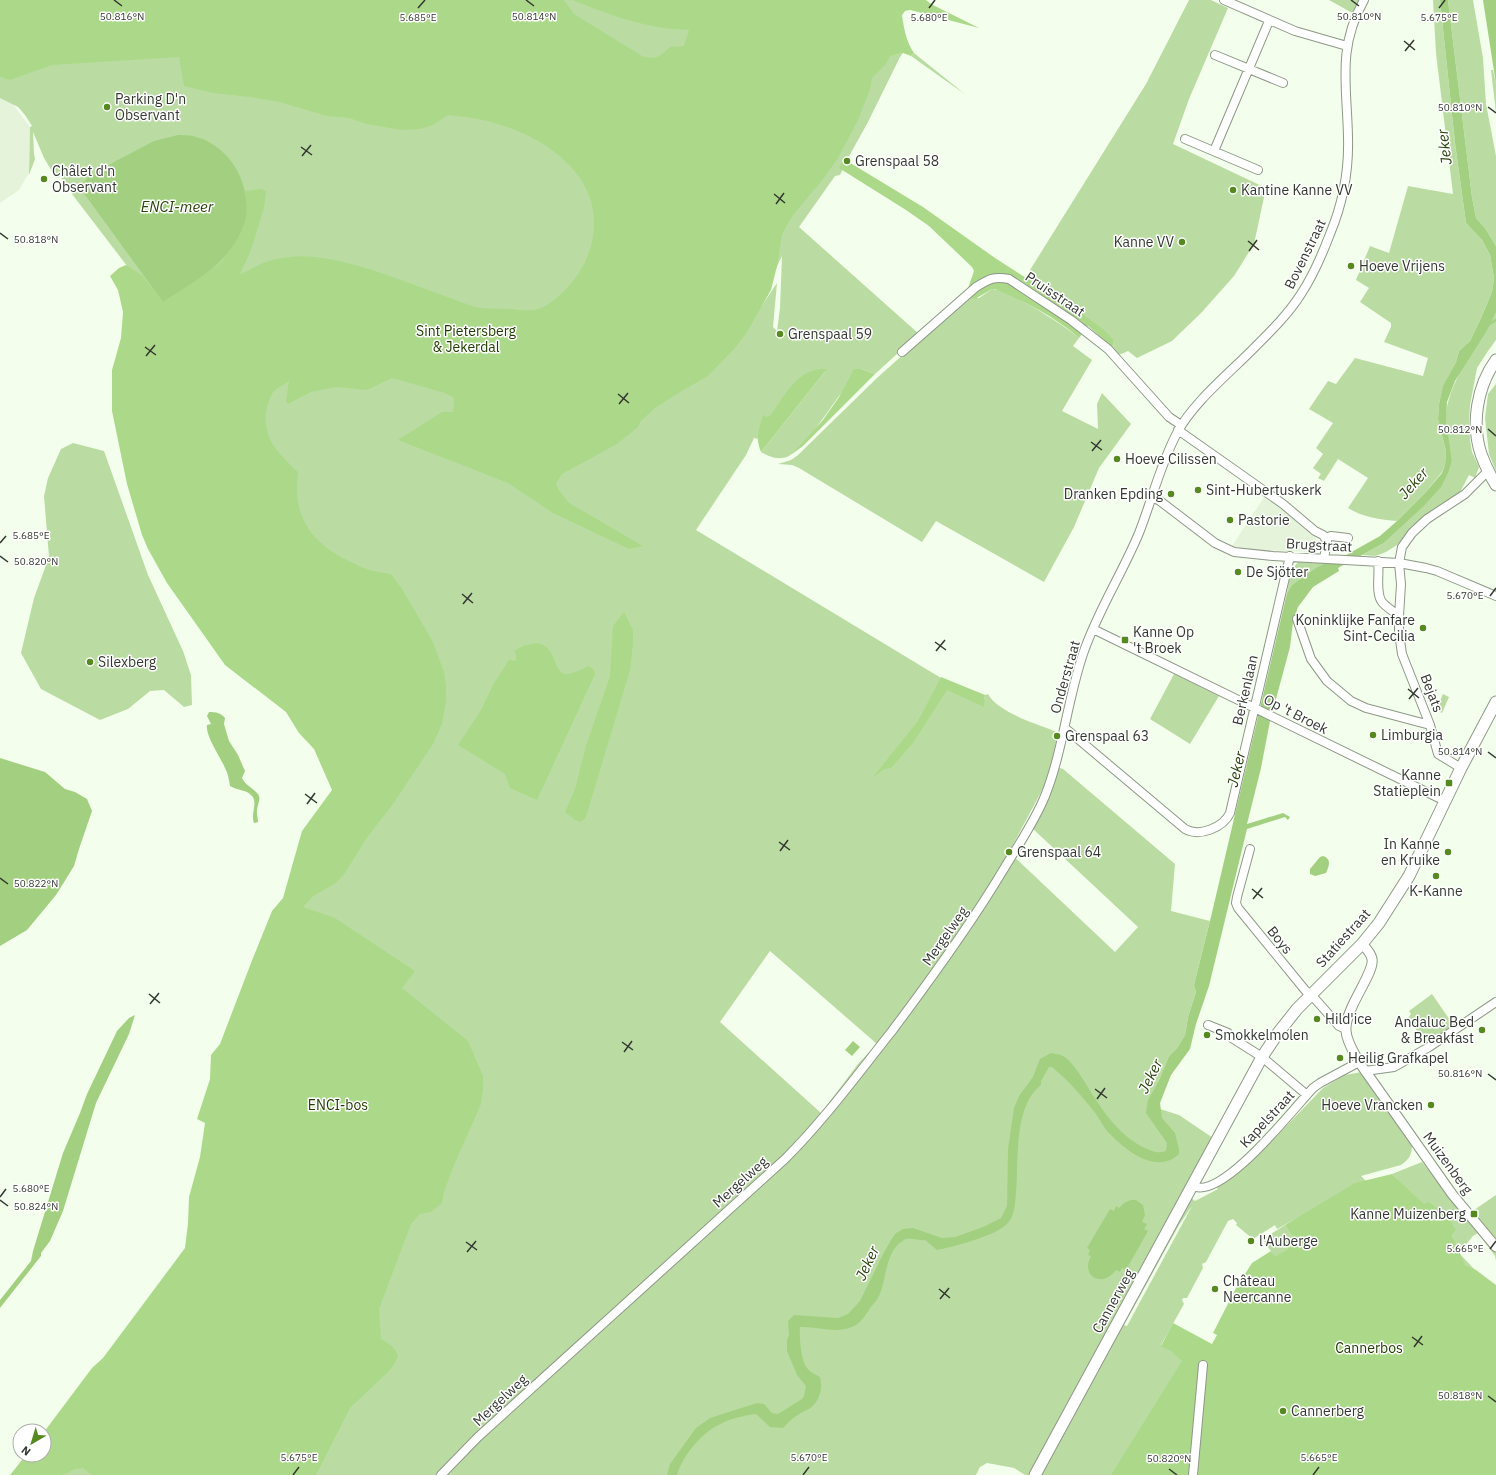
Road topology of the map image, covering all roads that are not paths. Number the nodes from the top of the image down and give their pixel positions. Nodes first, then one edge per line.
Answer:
1 (1224, 0) edge
2 (1364, 0) edge
3 (1269, 21) junction
4 (1347, 46) junction
5 (1215, 55) dead end
6 (1249, 69) junction
7 (1283, 83) dead end
8 (1185, 139) dead end
9 (1214, 152) junction
10 (1258, 170) dead end
11 (902, 352) dead end
12 (1496, 360) edge
13 (1180, 428) junction
14 (1488, 471) junction
15 (1496, 485) edge
16 (1152, 497) junction
17 (1326, 538) junction
18 (1348, 538) dead end
19 (1290, 556) junction
20 (1324, 559) junction
21 (1378, 561) junction
22 (1399, 563) junction
23 (1496, 596) edge
24 (1399, 616) junction
25 (1297, 619) dead end
26 (1093, 629) junction
27 (1496, 702) edge
28 (1256, 708) junction
29 (1430, 725) junction
30 (1065, 728) junction
31 (1460, 768) junction
32 (1445, 801) junction
33 (1250, 849) dead end
34 (1007, 864) joint
35 (1362, 944) junction
36 (1310, 995) junction
37 (1496, 1002) edge
38 (1208, 1025) dead end
39 (1346, 1029) junction
40 (1262, 1057) junction
41 (1359, 1062) junction
42 (1365, 1071) junction
43 (1307, 1095) junction
44 (1217, 1142) joint
45 (1193, 1186) junction
46 (1496, 1247) edge
47 (1202, 1364) dead end
48 (441, 1475) edge
49 (1035, 1475) edge
50 (1193, 1475) edge

1 - 3 street
2 - 4 street, Bovenstraat
3 - 4 street
3 - 6 street
4 - 13 street, Bovenstraat
5 - 6 street
6 - 7 street
6 - 9 street
8 - 9 street
9 - 10 street
11 - 13 street, Pruisstraat
12 - 14 main road
13 - 16 street, Bovenstraat
13 - 17 street, Pruisstraat
14 - 15 main road
14 - 22 street
16 - 19 street, Brugstraat
16 - 26 street, Onderstraat
17 - 18 street
17 - 20 street
19 - 20 street, Brugstraat
19 - 28 street, Berkenlaan
20 - 21 street, Brugstraat
21 - 22 street, Brugstraat
21 - 24 street
22 - 23 street, Brugstraat
22 - 24 street, Bejats
24 - 29 street, Bejats
25 - 29 street
26 - 28 street, Op 't Broek
26 - 30 street, Onderstraat
27 - 31 main road, Statiestraat
28 - 30 street, Berkenlaan
28 - 32 street, Op 't Broek
29 - 31 street, Bejats
30 - 34 street, Onderstraat
31 - 32 main road, Statiestraat
32 - 35 main road, Statiestraat
33 - 36 street, Boys
34 - 48 street, Mergelweg
35 - 36 main road, Statiestraat
35 - 39 street
36 - 39 street, Boys
36 - 40 main road, Statiestraat
37 - 42 street
38 - 40 street
39 - 41 street, Muizenberg
40 - 43 street
40 - 44 main road, Statiestraat
41 - 42 street, Muizenberg
41 - 43 street, Kapelstraat
42 - 46 street, Muizenberg
43 - 45 street, Kapelstraat
44 - 45 main road, Cannerweg
45 - 49 main road, Cannerweg
47 - 50 street

